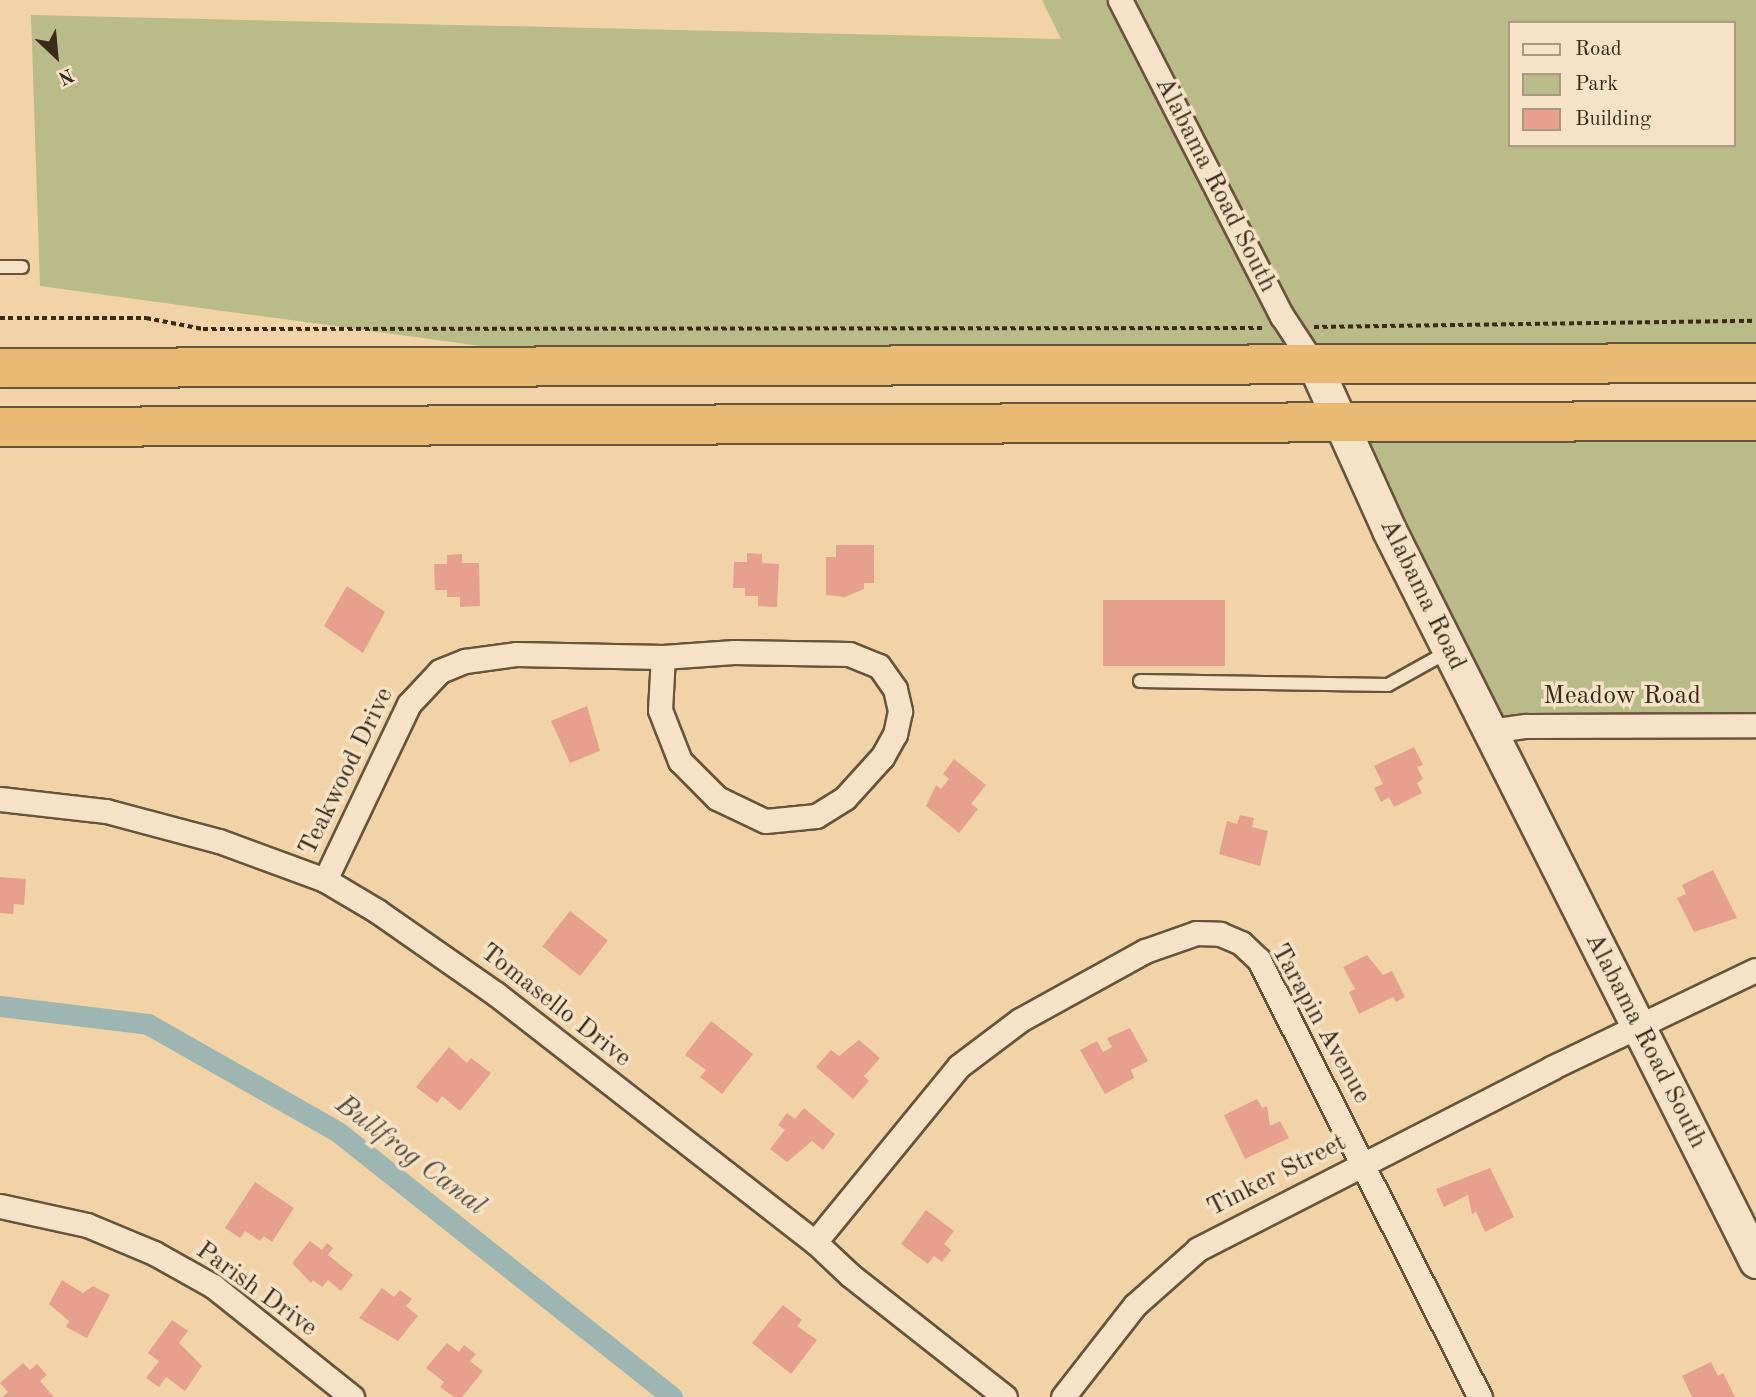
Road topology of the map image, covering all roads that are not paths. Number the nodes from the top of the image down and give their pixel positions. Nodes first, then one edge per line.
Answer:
1 (1120, 0) edge
2 (0, 267) edge
3 (22, 267) dead end
4 (1756, 363) edge
5 (0, 368) edge
6 (1316, 368) junction
7 (1756, 421) edge
8 (1341, 422) junction
9 (0, 427) edge
10 (1449, 651) junction
11 (663, 657) junction
12 (1140, 681) dead end
13 (1756, 725) edge
14 (1489, 731) junction
15 (0, 799) edge
16 (1534, 820) joint
17 (325, 880) junction
18 (1756, 970) edge
19 (1638, 1029) junction
20 (1363, 1163) junction
21 (0, 1206) edge
22 (815, 1242) junction
23 (1756, 1261) edge
24 (352, 1397) edge
25 (1005, 1397) edge
26 (1063, 1397) edge
27 (1480, 1397) edge

1 - 6 street, Alabama Road South
2 - 3 lane
4 - 6 highway
5 - 6 highway
6 - 8 street, Alabama Road
7 - 8 highway
8 - 9 highway
8 - 10 street, Alabama Road
10 - 12 lane
10 - 14 street, Alabama Road
11 - 11 street
11 - 17 street, Teakwood Drive
13 - 14 street, Meadow Road
14 - 16 street, Alabama Road
15 - 17 street, Tomasello Drive
16 - 19 street, Alabama Road South
17 - 22 street, Tomasello Drive
18 - 19 street, Tinker Street
19 - 20 street, Tinker Street
19 - 23 street, Alabama Road South
20 - 22 street, Tarapin Avenue
20 - 26 street, Tinker Street
20 - 27 street, Tarapin Avenue
21 - 24 street, Parish Drive
22 - 25 street, Tomasello Drive

